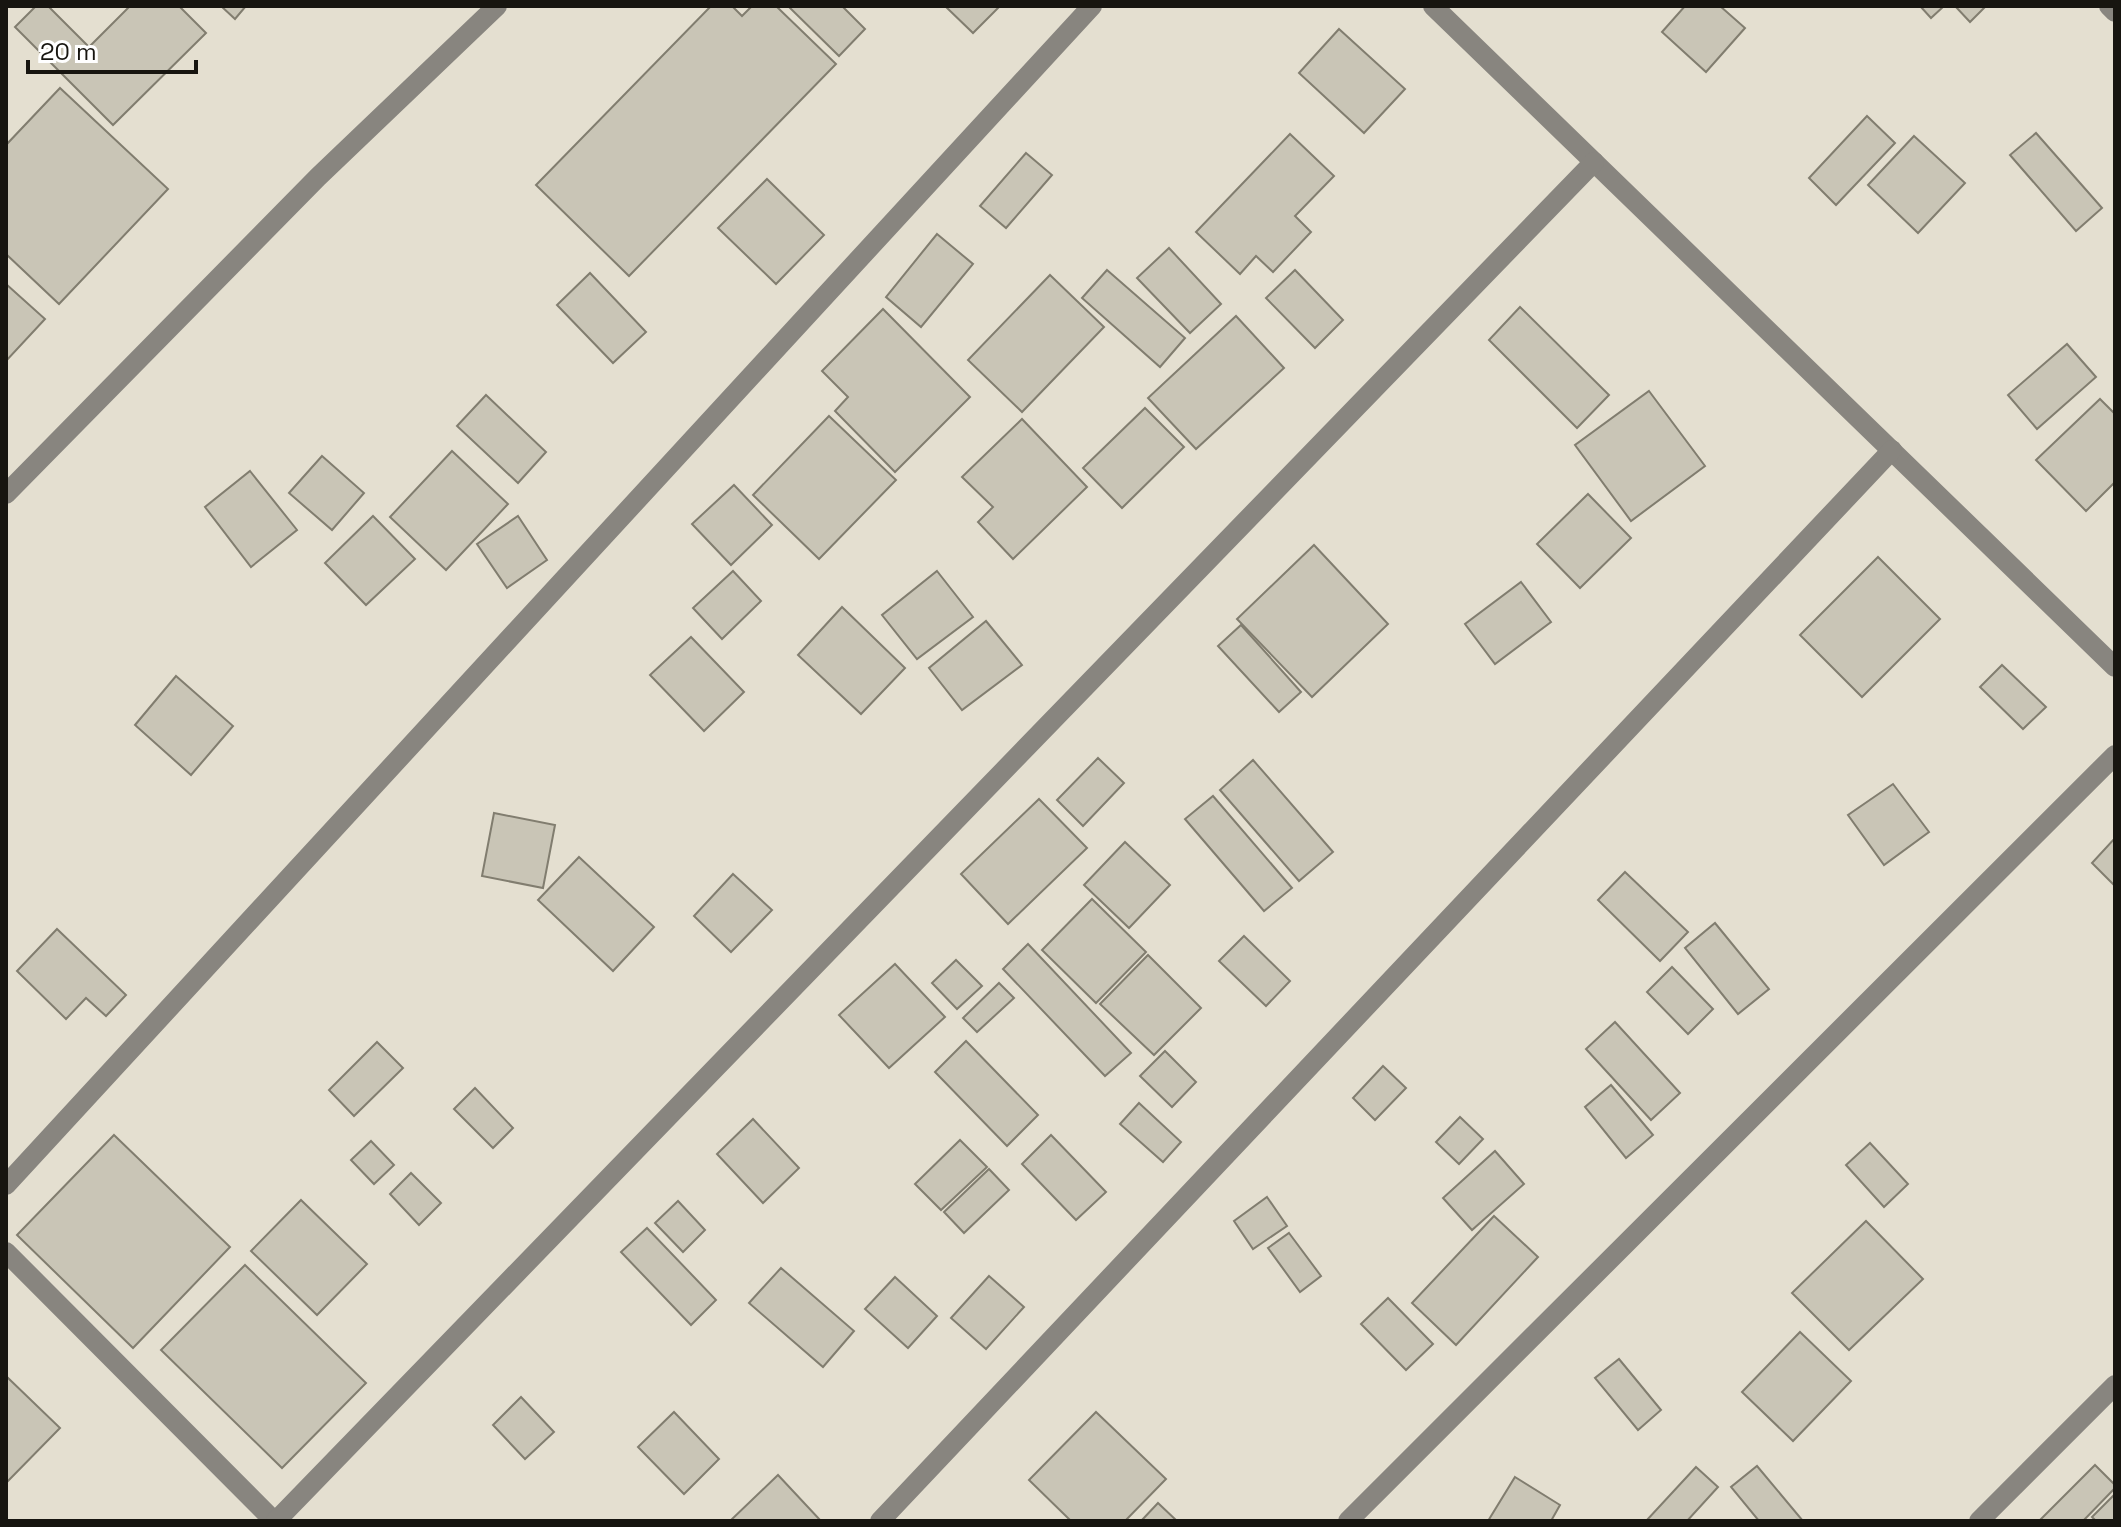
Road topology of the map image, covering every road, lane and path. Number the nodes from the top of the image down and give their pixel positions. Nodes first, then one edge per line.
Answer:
1 (497, 6) edge
2 (1092, 6) edge
3 (1433, 6) edge
4 (2109, 6) edge
5 (2115, 12) edge
6 (1594, 162) junction
7 (1892, 450) junction
8 (6, 494) edge
9 (2115, 667) edge
10 (2115, 755) edge
11 (6, 1185) edge
12 (6, 1252) edge
13 (2115, 1385) edge
14 (275, 1521) edge
15 (880, 1521) edge
16 (1348, 1521) edge
17 (1979, 1521) edge

1 - 8 street
2 - 11 street
3 - 6 street
4 - 5 street
6 - 7 street
6 - 14 street
7 - 9 street
7 - 15 street
10 - 16 street
12 - 14 street
13 - 17 street

